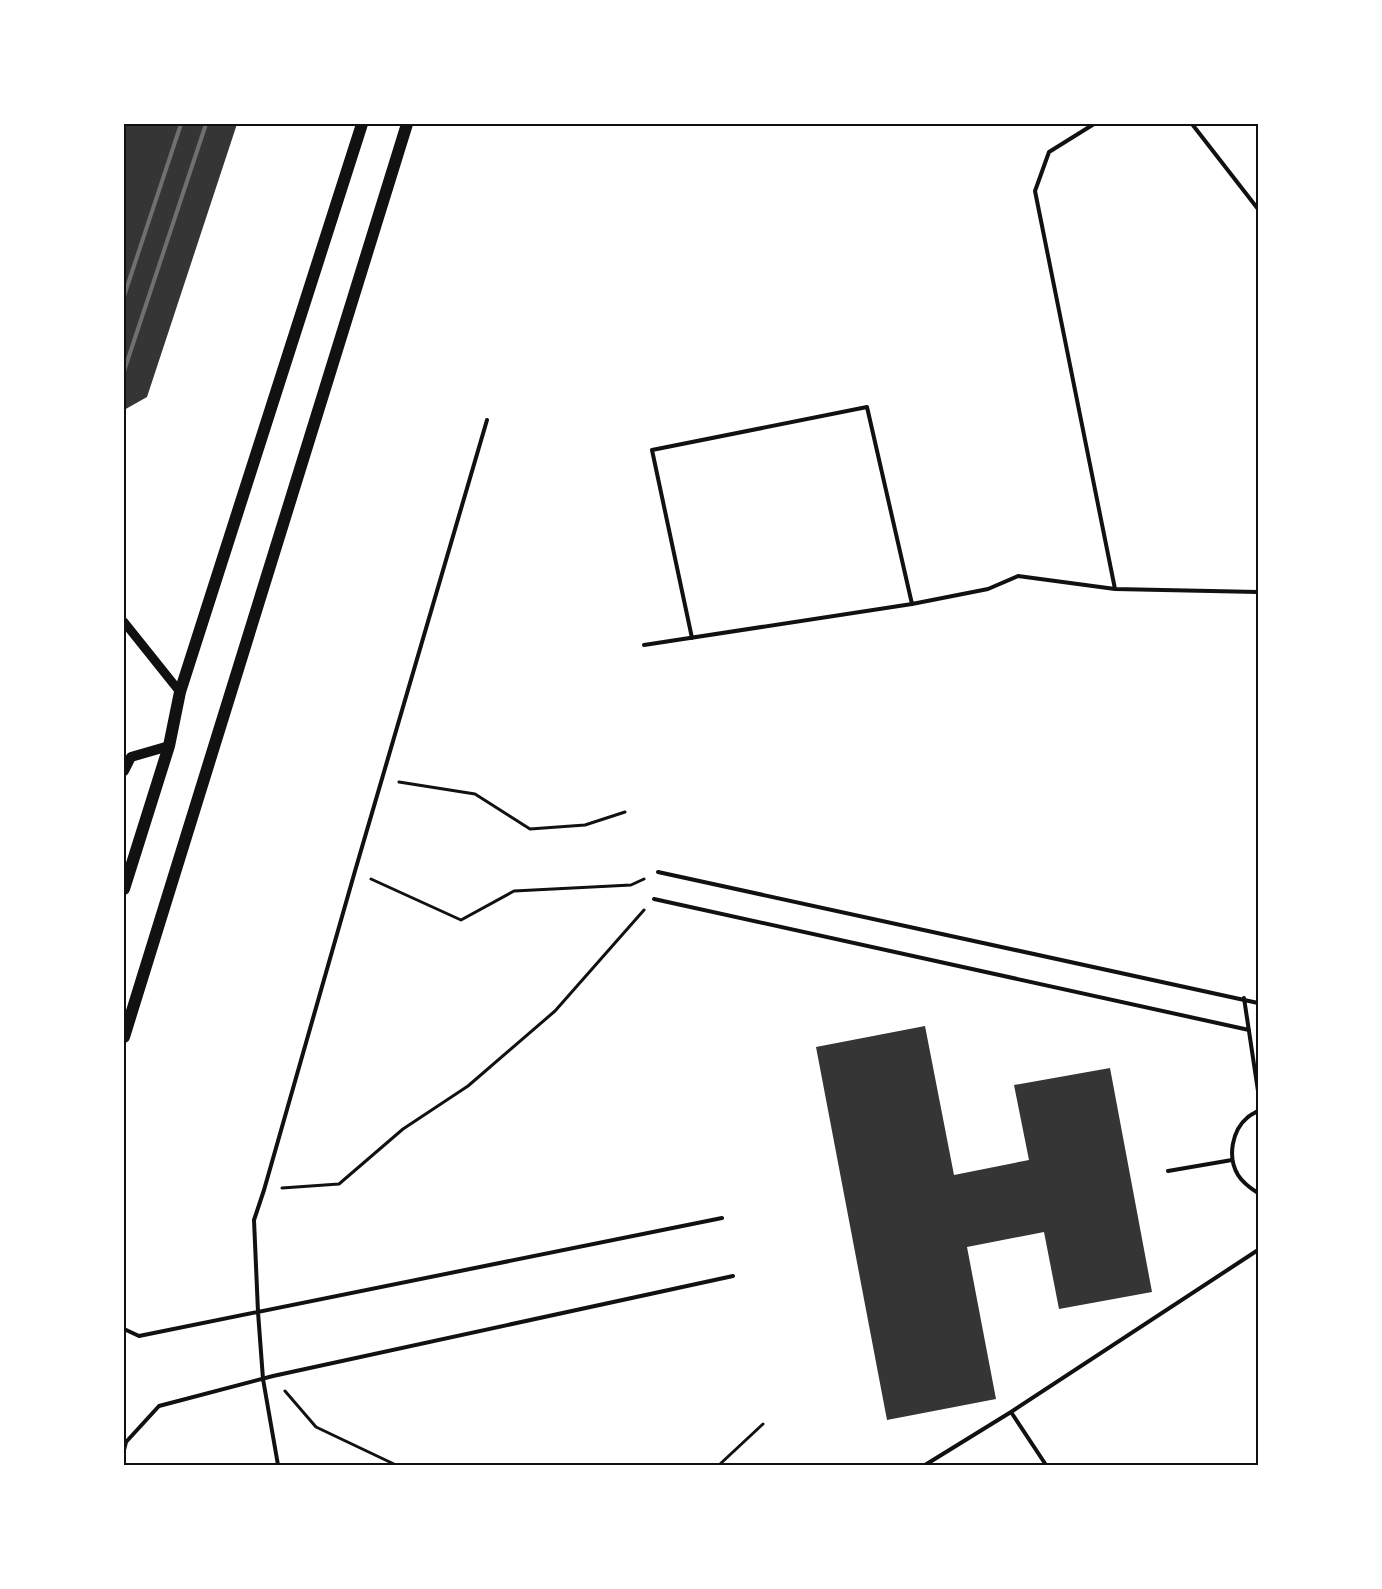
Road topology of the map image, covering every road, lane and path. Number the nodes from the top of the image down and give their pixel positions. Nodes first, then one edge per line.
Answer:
1 (362, 124) edge
2 (407, 124) edge
3 (1094, 124) edge
4 (1192, 124) edge
5 (1258, 209) edge
6 (487, 420) dead end
7 (1115, 589) junction
8 (1258, 592) edge
9 (912, 604) junction
10 (124, 622) edge
11 (692, 638) junction
12 (644, 645) dead end
13 (180, 692) junction
14 (169, 746) junction
15 (124, 771) edge
16 (382, 779) junction
17 (624, 812) dead end
18 (355, 871) junction
19 (658, 872) joint
20 (124, 889) edge
21 (654, 899) joint
22 (1244, 998) junction
23 (1258, 1003) edge
24 (1249, 1030) junction
25 (124, 1037) edge
26 (1258, 1091) edge
27 (1258, 1111) edge
28 (1232, 1160) junction
29 (1168, 1171) dead end
30 (264, 1190) junction
31 (1258, 1193) edge
32 (722, 1218) dead end
33 (1258, 1250) edge
34 (733, 1276) dead end
35 (258, 1312) junction
36 (124, 1329) edge
37 (273, 1376) junction
38 (263, 1379) junction
39 (1011, 1412) junction
40 (763, 1424) dead end
41 (124, 1450) edge
42 (278, 1465) edge
43 (396, 1465) edge
44 (719, 1465) edge
45 (925, 1465) edge
46 (1046, 1465) edge

1 - 13 main road
2 - 25 main road
3 - 7 lane
4 - 5 lane
6 - 16 lane
7 - 8 lane
7 - 9 lane
9 - 11 lane
9 - 11 lane
10 - 13 street
11 - 12 lane
13 - 14 main road
14 - 15 main road
14 - 20 main road
16 - 17 path
16 - 18 lane
18 - 19 path
18 - 30 lane
19 - 22 lane
21 - 24 lane
21 - 30 path
22 - 23 lane
22 - 24 lane
24 - 26 lane
27 - 28 lane
28 - 29 lane
28 - 31 lane
30 - 35 lane
32 - 35 lane
33 - 39 lane
34 - 37 lane
35 - 36 lane
35 - 38 lane
37 - 38 lane
37 - 43 path
38 - 41 lane
38 - 42 lane
39 - 45 lane
39 - 46 lane
40 - 44 path

